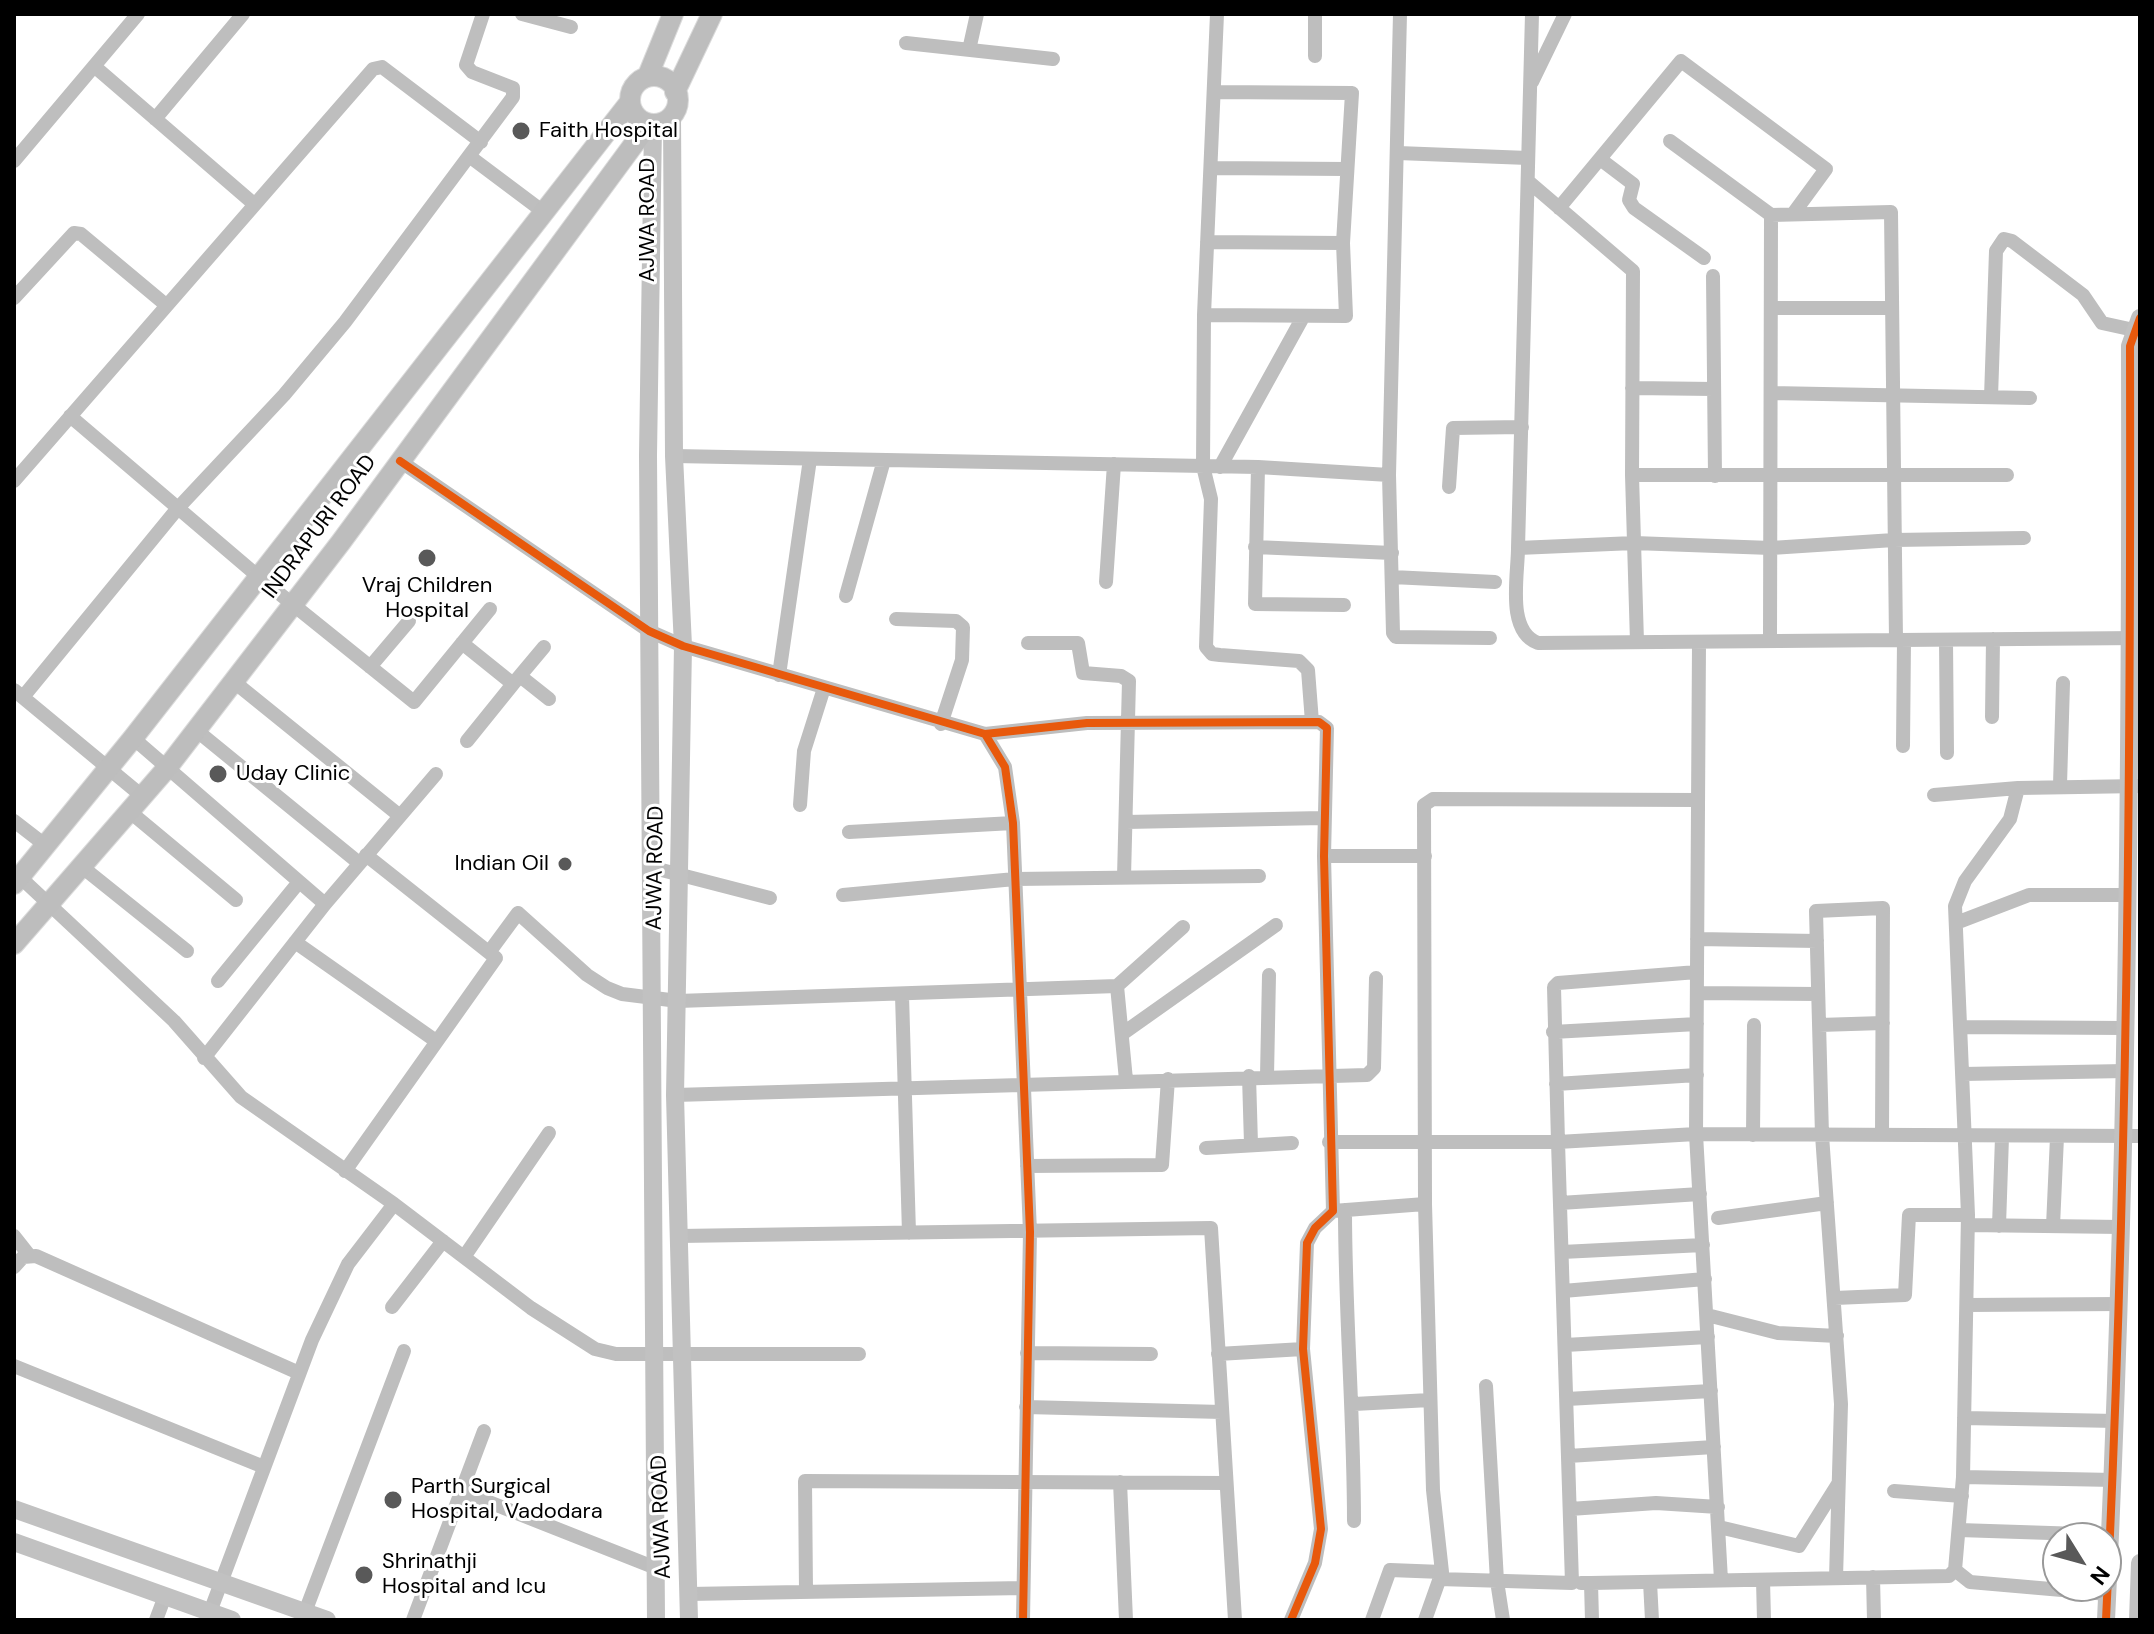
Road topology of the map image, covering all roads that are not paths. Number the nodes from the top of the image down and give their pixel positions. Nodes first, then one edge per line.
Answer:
1 (138, 14) edge
2 (243, 14) edge
3 (483, 14) edge
4 (522, 14) edge
5 (673, 14) edge
6 (712, 14) edge
7 (977, 14) edge
8 (1217, 14) edge
9 (1315, 14) edge
10 (1400, 14) edge
11 (1532, 14) edge
12 (1565, 14) edge
13 (571, 27) dead end
14 (906, 43) dead end
15 (969, 50) junction
16 (1315, 56) dead end
17 (1053, 59) dead end
18 (94, 66) junction
19 (649, 73) junction
20 (1531, 85) junction
21 (675, 92) junction
22 (1214, 92) junction
23 (630, 102) junction
24 (672, 116) junction
25 (155, 119) junction
26 (650, 125) junction
27 (1670, 141) dead end
28 (481, 142) junction
29 (1398, 153) junction
30 (469, 156) junction
31 (1528, 158) junction
32 (1600, 159) junction
33 (14, 161) edge
34 (1212, 168) junction
35 (1346, 169) junction
36 (1529, 182) junction
37 (254, 204) junction
38 (1559, 208) junction
39 (545, 213) junction
40 (1793, 214) junction
41 (1771, 215) junction
42 (1207, 242) junction
43 (1343, 243) junction
44 (1704, 258) dead end
45 (1713, 276) dead end
46 (14, 298) edge
47 (166, 305) junction
48 (1771, 308) junction
49 (1892, 308) junction
50 (1204, 315) junction
51 (1303, 317) junction
52 (2137, 324) edge
53 (1632, 388) junction
54 (1714, 389) junction
55 (1771, 393) junction
56 (1893, 397) junction
57 (1991, 397) junction
58 (2030, 398) dead end
59 (70, 416) junction
60 (1522, 427) junction
61 (674, 456) junction
62 (810, 459) junction
63 (884, 460) junction
64 (400, 461) junction
65 (1114, 464) junction
66 (1203, 466) junction
67 (1220, 467) junction
68 (1258, 467) junction
69 (1389, 475) junction
70 (1632, 475) junction
71 (1893, 475) junction
72 (2007, 475) dead end
73 (1715, 476) junction
74 (1771, 476) junction
75 (14, 481) edge
76 (1449, 487) dead end
77 (178, 508) junction
78 (2024, 538) dead end
79 (1894, 540) junction
80 (1634, 543) junction
81 (1255, 547) junction
82 (1518, 548) junction
83 (1771, 548) junction
84 (1392, 553) junction
85 (1392, 577) junction
86 (260, 578) junction
87 (1106, 582) dead end
88 (1495, 582) dead end
89 (846, 596) dead end
90 (292, 604) junction
91 (1344, 605) dead end
92 (490, 609) dead end
93 (896, 619) dead end
94 (409, 621) dead end
95 (649, 631) junction
96 (1490, 638) dead end
97 (2136, 638) edge
98 (1770, 639) junction
99 (1993, 639) junction
100 (1900, 640) junction
101 (1946, 640) junction
102 (1637, 642) junction
103 (462, 643) junction
104 (1028, 643) dead end
105 (1699, 643) junction
106 (683, 646) junction
107 (544, 647) dead end
108 (370, 667) junction
109 (779, 675) junction
110 (517, 680) junction
111 (233, 681) junction
112 (2063, 683) dead end
113 (824, 688) junction
114 (19, 693) edge
115 (549, 699) dead end
116 (1992, 717) dead end
117 (1129, 722) junction
118 (1312, 722) junction
119 (941, 724) junction
120 (196, 730) junction
121 (985, 734) junction
122 (133, 738) junction
123 (467, 741) dead end
124 (1903, 746) dead end
125 (1947, 753) dead end
126 (109, 768) junction
127 (167, 768) junction
128 (436, 774) dead end
129 (2060, 785) junction
130 (2135, 786) edge
131 (2018, 788) junction
132 (1934, 795) dead end
133 (1698, 800) junction
134 (136, 803) junction
135 (800, 805) dead end
136 (400, 816) junction
137 (1323, 818) junction
138 (14, 821) edge
139 (1126, 822) junction
140 (1013, 823) junction
141 (849, 832) dead end
142 (45, 845) junction
143 (1324, 856) junction
144 (1425, 856) junction
145 (363, 859) junction
146 (81, 866) junction
147 (650, 867) junction
148 (680, 874) junction
149 (1259, 876) dead end
150 (1124, 877) junction
151 (1015, 879) junction
152 (17, 880) edge
153 (299, 882) junction
154 (843, 895) dead end
155 (2127, 895) junction
156 (770, 898) dead end
157 (236, 900) dead end
158 (50, 902) junction
159 (325, 904) junction
160 (1956, 923) junction
161 (1276, 925) dead end
162 (1183, 927) dead end
163 (1697, 939) junction
164 (1817, 941) junction
165 (295, 942) junction
166 (14, 944) edge
167 (187, 951) dead end
168 (490, 951) junction
169 (1697, 972) junction
170 (1269, 975) dead end
171 (1376, 978) dead end
172 (218, 981) dead end
173 (1117, 986) junction
174 (1021, 989) junction
175 (1697, 993) junction
176 (1818, 994) junction
177 (902, 995) junction
178 (650, 999) junction
179 (678, 1001) junction
180 (1883, 1023) junction
181 (1697, 1024) junction
182 (1754, 1025) dead end
183 (1819, 1025) junction
184 (1961, 1027) junction
185 (2125, 1028) junction
186 (1553, 1032) junction
187 (1122, 1034) junction
188 (436, 1041) junction
189 (204, 1058) junction
190 (2125, 1071) junction
191 (1327, 1074) junction
192 (1963, 1074) junction
193 (1697, 1075) junction
194 (1249, 1076) junction
195 (1267, 1076) junction
196 (1168, 1079) junction
197 (1126, 1080) junction
198 (1023, 1084) junction
199 (1556, 1084) junction
200 (903, 1090) junction
201 (675, 1095) junction
202 (549, 1133) dead end
203 (1696, 1134) junction
204 (1753, 1135) junction
205 (1822, 1135) junction
206 (1882, 1135) junction
207 (2132, 1136) edge
208 (1966, 1137) junction
209 (2002, 1137) junction
210 (2057, 1137) junction
211 (1329, 1142) junction
212 (1558, 1142) junction
213 (1292, 1143) dead end
214 (1425, 1143) junction
215 (1251, 1144) junction
216 (1206, 1148) dead end
217 (1027, 1166) junction
218 (345, 1171) junction
219 (1700, 1194) junction
220 (1560, 1203) junction
221 (1827, 1203) junction
222 (394, 1204) junction
223 (1425, 1204) junction
224 (1339, 1210) junction
225 (1718, 1218) dead end
226 (1968, 1220) junction
227 (1999, 1226) junction
228 (2053, 1226) junction
229 (2121, 1227) junction
230 (1030, 1232) junction
231 (909, 1233) junction
232 (14, 1236) edge
233 (679, 1236) junction
234 (443, 1241) junction
235 (1703, 1245) junction
236 (1562, 1252) junction
237 (29, 1255) junction
238 (464, 1257) junction
239 (14, 1267) edge
240 (1705, 1279) junction
241 (1563, 1291) junction
242 (1835, 1298) junction
243 (2120, 1304) junction
244 (1967, 1305) junction
245 (392, 1307) dead end
246 (1707, 1315) junction
247 (1837, 1336) junction
248 (1708, 1337) junction
249 (1565, 1345) junction
250 (1303, 1349) junction
251 (404, 1351) dead end
252 (680, 1352) junction
253 (654, 1353) junction
254 (1027, 1353) junction
255 (859, 1354) dead end
256 (1151, 1354) dead end
257 (1218, 1354) junction
258 (14, 1366) edge
259 (299, 1373) junction
260 (1486, 1386) dead end
261 (1711, 1391) junction
262 (1567, 1399) junction
263 (1430, 1400) junction
264 (1354, 1404) junction
265 (1026, 1407) junction
266 (1222, 1412) junction
267 (1964, 1418) junction
268 (2116, 1421) junction
269 (484, 1431) dead end
270 (1714, 1447) junction
271 (1568, 1456) junction
272 (264, 1467) junction
273 (1963, 1477) junction
274 (2114, 1480) junction
275 (1025, 1482) junction
276 (1120, 1482) junction
277 (1226, 1483) junction
278 (1839, 1484) junction
279 (461, 1491) junction
280 (1894, 1491) dead end
281 (1962, 1496) junction
282 (1718, 1507) junction
283 (14, 1509) edge
284 (1570, 1509) junction
285 (1354, 1521) dead end
286 (2112, 1522) edge
287 (1719, 1527) junction
288 (66, 1528) junction
289 (1959, 1530) junction
290 (2042, 1533) edge
291 (14, 1542) edge
292 (58, 1556) junction
293 (2140, 1563) edge
294 (656, 1568) junction
295 (1955, 1570) junction
296 (1440, 1575) junction
297 (1873, 1577) junction
298 (1836, 1578) junction
299 (1721, 1580) junction
300 (1763, 1580) junction
301 (1497, 1581) junction
302 (1650, 1582) junction
303 (1572, 1583) junction
304 (1591, 1583) junction
305 (220, 1584) junction
306 (1023, 1588) junction
307 (2042, 1588) edge
308 (806, 1591) junction
309 (689, 1594) junction
310 (165, 1596) junction
311 (210, 1612) junction
312 (304, 1616) edge
313 (156, 1620) edge
314 (232, 1620) edge
315 (327, 1620) edge
316 (413, 1620) edge
317 (656, 1620) edge
318 (689, 1620) edge
319 (1023, 1620) edge
320 (1126, 1620) edge
321 (1235, 1620) edge
322 (1291, 1620) edge
323 (1372, 1620) edge
324 (1425, 1620) edge
325 (1503, 1620) edge
326 (1592, 1620) edge
327 (1652, 1620) edge
328 (1764, 1620) edge
329 (1874, 1620) edge
330 (2138, 1620) edge

1 - 18 street
2 - 25 street
3 - 28 street
4 - 13 street
5 - 19 main road
6 - 21 main road
7 - 15 street
8 - 22 street
9 - 16 street
10 - 29 street
11 - 20 street
12 - 20 street
14 - 15 street
15 - 17 street
18 - 25 street
18 - 33 street
19 - 21 main road
19 - 23 main road
20 - 31 street
21 - 24 main road
22 - 34 street
22 - 35 street
23 - 26 main road
23 - 39 main road, INDRAPURI ROAD
24 - 26 main road
24 - 61 main road, AJWA ROAD
25 - 37 street
26 - 64 main road, INDRAPURI ROAD
26 - 95 main road, AJWA ROAD
27 - 41 street
28 - 30 street
28 - 37 street
29 - 31 street
29 - 69 street
30 - 39 street
30 - 77 street
31 - 36 street
32 - 38 street
32 - 40 street
32 - 44 street
34 - 35 street
34 - 42 street
35 - 43 street
36 - 38 street
36 - 60 street
37 - 47 street
38 - 53 street
39 - 86 main road, INDRAPURI ROAD
40 - 41 street
40 - 49 street
41 - 48 street
42 - 43 street
42 - 50 street
43 - 51 street
45 - 54 street
46 - 47 street
47 - 59 street
48 - 49 street
48 - 55 street
49 - 56 street
50 - 51 street
50 - 66 street
51 - 67 street
52 - 57 street
52 - 97 main road
53 - 54 street
53 - 70 street
54 - 73 street
55 - 56 street
55 - 74 street
56 - 57 street
56 - 71 street
57 - 58 street
59 - 75 street
59 - 77 street
60 - 76 street
60 - 82 street
61 - 62 street
61 - 106 main road, AJWA ROAD
62 - 63 street
62 - 109 street
63 - 65 street
63 - 89 street
64 - 90 main road, INDRAPURI ROAD
64 - 95 street
65 - 66 street
65 - 87 street
66 - 67 street
66 - 118 street
67 - 68 street
68 - 69 street
68 - 81 street
69 - 84 street
70 - 73 street
70 - 80 street
71 - 72 street
71 - 74 street
71 - 79 street
73 - 74 street
74 - 83 street
77 - 86 street
77 - 114 street
78 - 79 street
79 - 83 street
79 - 100 street
80 - 82 street
80 - 83 street
80 - 102 street
81 - 84 street
81 - 91 street
82 - 102 street
83 - 98 street
84 - 85 street
85 - 88 street
85 - 96 street
86 - 90 street
86 - 122 main road, INDRAPURI ROAD
90 - 108 street
90 - 111 main road, INDRAPURI ROAD
92 - 103 street
93 - 119 street
94 - 108 street
95 - 106 street
95 - 147 main road, AJWA ROAD
97 - 99 street
97 - 130 main road
98 - 100 street
98 - 105 street
99 - 101 street
99 - 116 street
100 - 101 street
100 - 124 street
101 - 125 street
102 - 105 street
103 - 108 street
103 - 110 street
104 - 117 street
105 - 133 street
106 - 109 street
106 - 148 main road, AJWA ROAD
107 - 110 street
109 - 113 street
110 - 115 street
110 - 123 street
111 - 120 main road, INDRAPURI ROAD
111 - 136 street
112 - 129 street
113 - 119 street
113 - 135 street
114 - 126 street
117 - 118 street
117 - 121 street
117 - 139 street
118 - 137 street
119 - 121 street
120 - 127 main road, INDRAPURI ROAD
120 - 145 street
121 - 140 street
122 - 126 main road, INDRAPURI ROAD
122 - 127 street
126 - 134 street
126 - 142 main road, INDRAPURI ROAD
127 - 134 main road, INDRAPURI ROAD
127 - 153 street
128 - 136 street
129 - 130 street
129 - 131 street
130 - 155 main road
131 - 132 street
131 - 160 street
133 - 144 street
133 - 163 street
134 - 146 main road, INDRAPURI ROAD
134 - 157 street
136 - 145 street
137 - 139 street
137 - 143 street
138 - 142 street
139 - 150 street
140 - 141 street
140 - 151 street
142 - 152 main road, INDRAPURI ROAD
143 - 144 street
143 - 191 street
144 - 214 street
145 - 159 street
145 - 168 street
146 - 158 main road, INDRAPURI ROAD
146 - 167 street
147 - 148 street
147 - 178 main road, AJWA ROAD
148 - 156 street
148 - 179 main road, AJWA ROAD
149 - 150 street
150 - 151 street
151 - 154 street
151 - 174 street
152 - 158 street
153 - 159 street
153 - 172 street
155 - 160 street
155 - 185 main road
158 - 166 main road, INDRAPURI ROAD
158 - 189 street
159 - 165 street
160 - 184 street
161 - 187 street
162 - 173 street
163 - 164 street
163 - 169 street
164 - 176 street
164 - 180 street
165 - 188 street
165 - 189 street
168 - 178 street
168 - 188 street
169 - 175 street
169 - 186 street
170 - 195 street
171 - 191 street
173 - 174 street
173 - 187 street
174 - 177 street
174 - 198 street
175 - 176 street
175 - 181 street
176 - 183 street
177 - 179 street
177 - 200 street
178 - 179 street
178 - 253 main road, AJWA ROAD
179 - 201 main road, AJWA ROAD
180 - 183 street
180 - 206 street
181 - 186 street
181 - 193 street
182 - 204 street
183 - 205 street
184 - 185 street
184 - 192 street
185 - 190 main road
186 - 199 street
187 - 197 street
188 - 218 street
189 - 218 street
190 - 192 street
190 - 207 main road
191 - 195 street
191 - 211 street
192 - 208 street
193 - 199 street
193 - 203 street
194 - 195 street
194 - 196 street
194 - 215 street
196 - 197 street
196 - 217 street
197 - 198 street
198 - 200 street
198 - 217 street
199 - 212 street
200 - 201 street
200 - 231 street
201 - 233 main road, AJWA ROAD
202 - 238 street
203 - 204 street
203 - 212 street
203 - 219 street
204 - 205 street
205 - 206 street
205 - 221 street
206 - 208 street
207 - 210 street
207 - 229 main road
208 - 209 street
208 - 226 street
209 - 210 street
209 - 227 street
210 - 228 street
211 - 214 street
211 - 224 street
212 - 214 street
212 - 220 street
213 - 215 street
214 - 223 street
215 - 216 street
217 - 230 street
218 - 222 street
219 - 220 street
219 - 235 street
220 - 236 street
221 - 225 street
221 - 242 street
222 - 234 street
222 - 259 street
223 - 224 street
223 - 263 street
224 - 250 street
224 - 264 street
226 - 227 street
226 - 242 street
226 - 244 street
227 - 228 street
228 - 229 street
229 - 243 main road
230 - 231 street
230 - 254 street
230 - 257 street
231 - 233 street
232 - 237 street
233 - 252 main road, AJWA ROAD
234 - 238 street
234 - 245 street
235 - 236 street
235 - 240 street
236 - 241 street
237 - 239 street
237 - 259 street
238 - 253 street
240 - 241 street
240 - 246 street
241 - 249 street
242 - 247 street
243 - 244 street
243 - 268 main road
244 - 267 street
246 - 247 street
246 - 248 street
247 - 278 street
248 - 249 street
248 - 261 street
249 - 262 street
250 - 257 street
250 - 322 street
251 - 312 street
252 - 253 street
252 - 255 street
252 - 309 main road, AJWA ROAD
253 - 294 main road, AJWA ROAD
254 - 256 street
254 - 265 street
257 - 266 street
258 - 272 street
259 - 272 street
260 - 301 street
261 - 262 street
261 - 270 street
262 - 271 street
263 - 264 street
263 - 296 street
264 - 285 street
265 - 266 street
265 - 275 street
266 - 277 street
267 - 268 street
267 - 273 street
268 - 274 main road
269 - 279 street
270 - 271 street
270 - 282 street
271 - 284 street
272 - 305 street
273 - 274 street
273 - 281 street
274 - 286 main road
275 - 276 street
275 - 306 street
275 - 308 street
276 - 277 street
276 - 320 street
277 - 321 street
278 - 287 street
278 - 298 street
279 - 294 street
279 - 316 street
280 - 281 street
281 - 289 street
282 - 284 street
282 - 287 street
283 - 288 main road
284 - 303 street
287 - 299 street
288 - 292 main road
288 - 305 main road
289 - 290 street
289 - 295 street
291 - 292 main road
292 - 310 main road
293 - 330 main road
294 - 317 main road, AJWA ROAD
295 - 297 street
295 - 307 street
296 - 301 street
296 - 323 street
296 - 324 street
297 - 298 street
297 - 329 street
298 - 300 street
299 - 300 street
299 - 302 street
300 - 328 street
301 - 303 street
301 - 325 street
302 - 304 street
302 - 327 street
303 - 304 street
304 - 326 street
305 - 311 street
305 - 312 main road
306 - 308 street
306 - 319 street
308 - 309 street
309 - 318 main road, AJWA ROAD
310 - 311 main road
310 - 313 street
311 - 314 main road
312 - 315 main road

